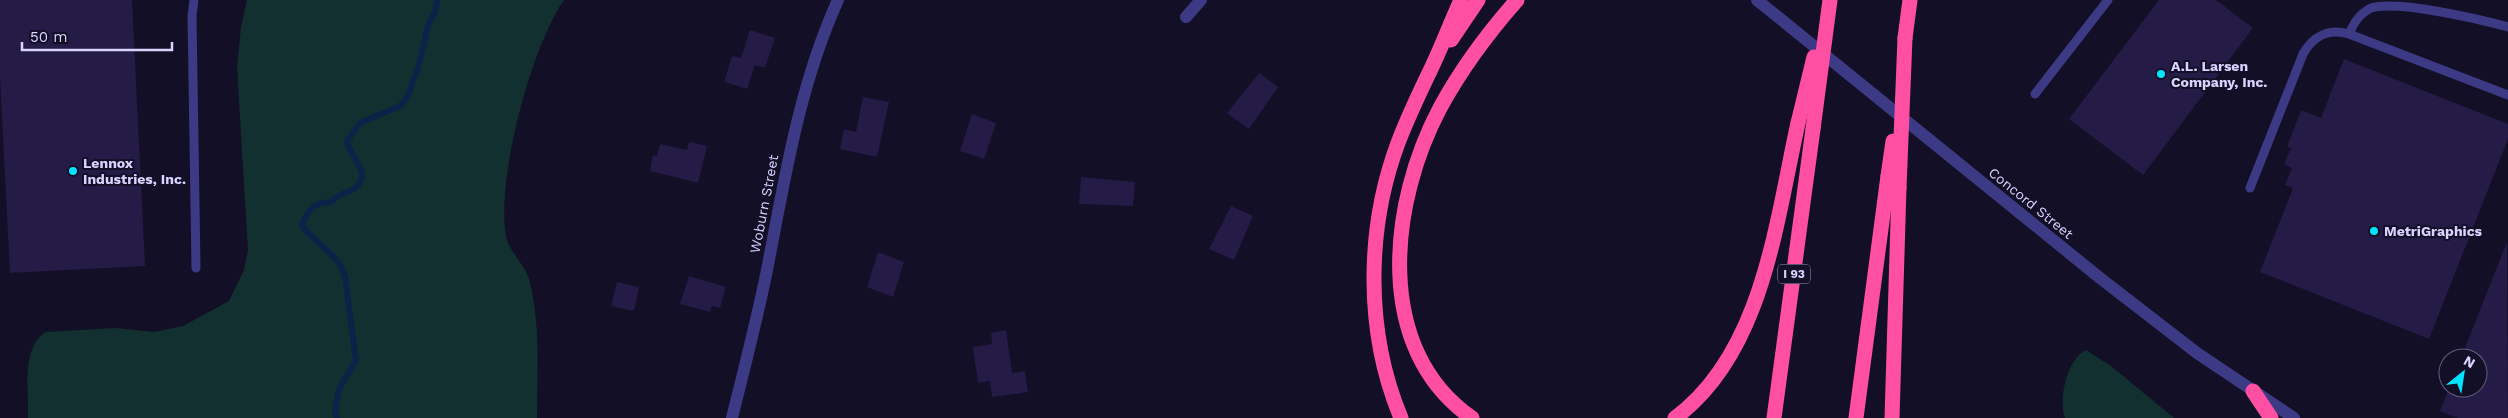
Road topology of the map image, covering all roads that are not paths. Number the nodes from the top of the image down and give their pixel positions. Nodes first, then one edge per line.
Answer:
1 (194, 0) edge
2 (838, 0) edge
3 (1201, 0) edge
4 (1461, 0) edge
5 (1478, 0) edge
6 (1517, 0) edge
7 (1757, 0) edge
8 (1829, 0) edge
9 (1910, 0) edge
10 (2108, 0) edge
11 (1186, 17) dead end
12 (2508, 27) edge
13 (2349, 34) junction
14 (1905, 38) junction
15 (1429, 74) junction
16 (2036, 94) dead end
17 (2508, 94) edge
18 (2250, 188) dead end
19 (196, 268) dead end
20 (2253, 391) junction
21 (732, 418) edge
22 (1401, 418) edge
23 (1472, 418) edge
24 (1675, 418) edge
25 (1774, 418) edge
26 (1856, 418) edge
27 (1892, 418) edge
28 (2271, 418) edge
29 (2294, 418) edge

1 - 19 lane
2 - 21 street, Woburn Street
3 - 11 street
4 - 15 highway
5 - 15 highway
6 - 23 highway
7 - 20 street, Concord Street
8 - 24 highway, bridge
8 - 25 highway, I 93, bridge
9 - 14 highway
10 - 16 lane
12 - 13 lane
13 - 17 lane
13 - 18 lane
14 - 26 highway, bridge
14 - 27 highway, bridge
15 - 22 highway
20 - 28 highway
20 - 29 street, Concord Street

